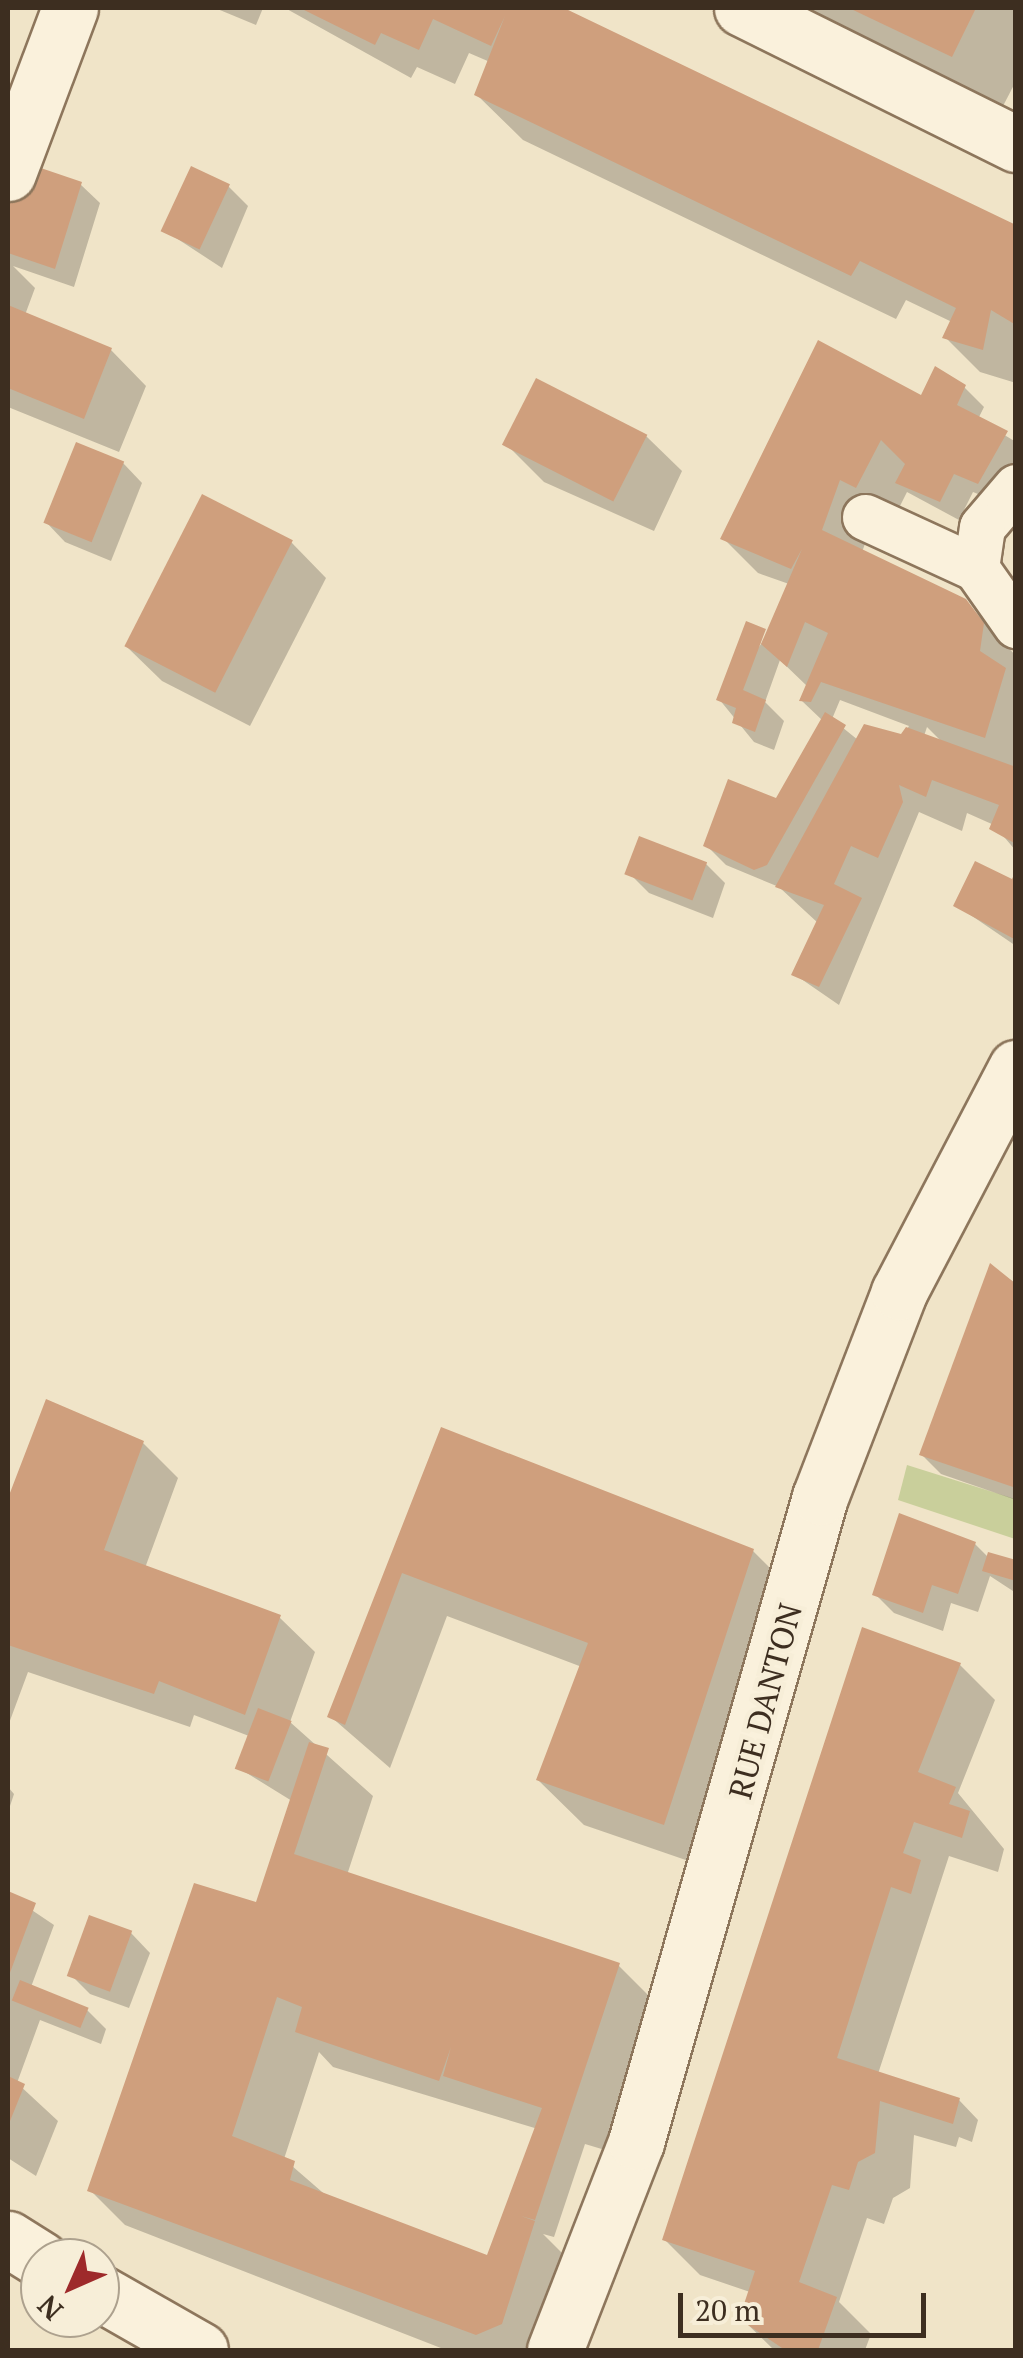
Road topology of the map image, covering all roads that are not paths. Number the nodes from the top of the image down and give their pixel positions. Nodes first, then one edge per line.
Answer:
1 (70, 8) edge
2 (742, 8) edge
3 (1016, 144) edge
4 (8, 173) edge
5 (1016, 487) edge
6 (864, 517) dead end
7 (976, 568) junction
8 (1016, 626) edge
9 (1016, 1068) edge
10 (120, 2304) edge
11 (200, 2350) edge
12 (555, 2350) edge

1 - 4 street
2 - 3 street
5 - 7 lane
6 - 7 lane
7 - 8 lane
9 - 12 street, RUE DANTON
10 - 11 street

